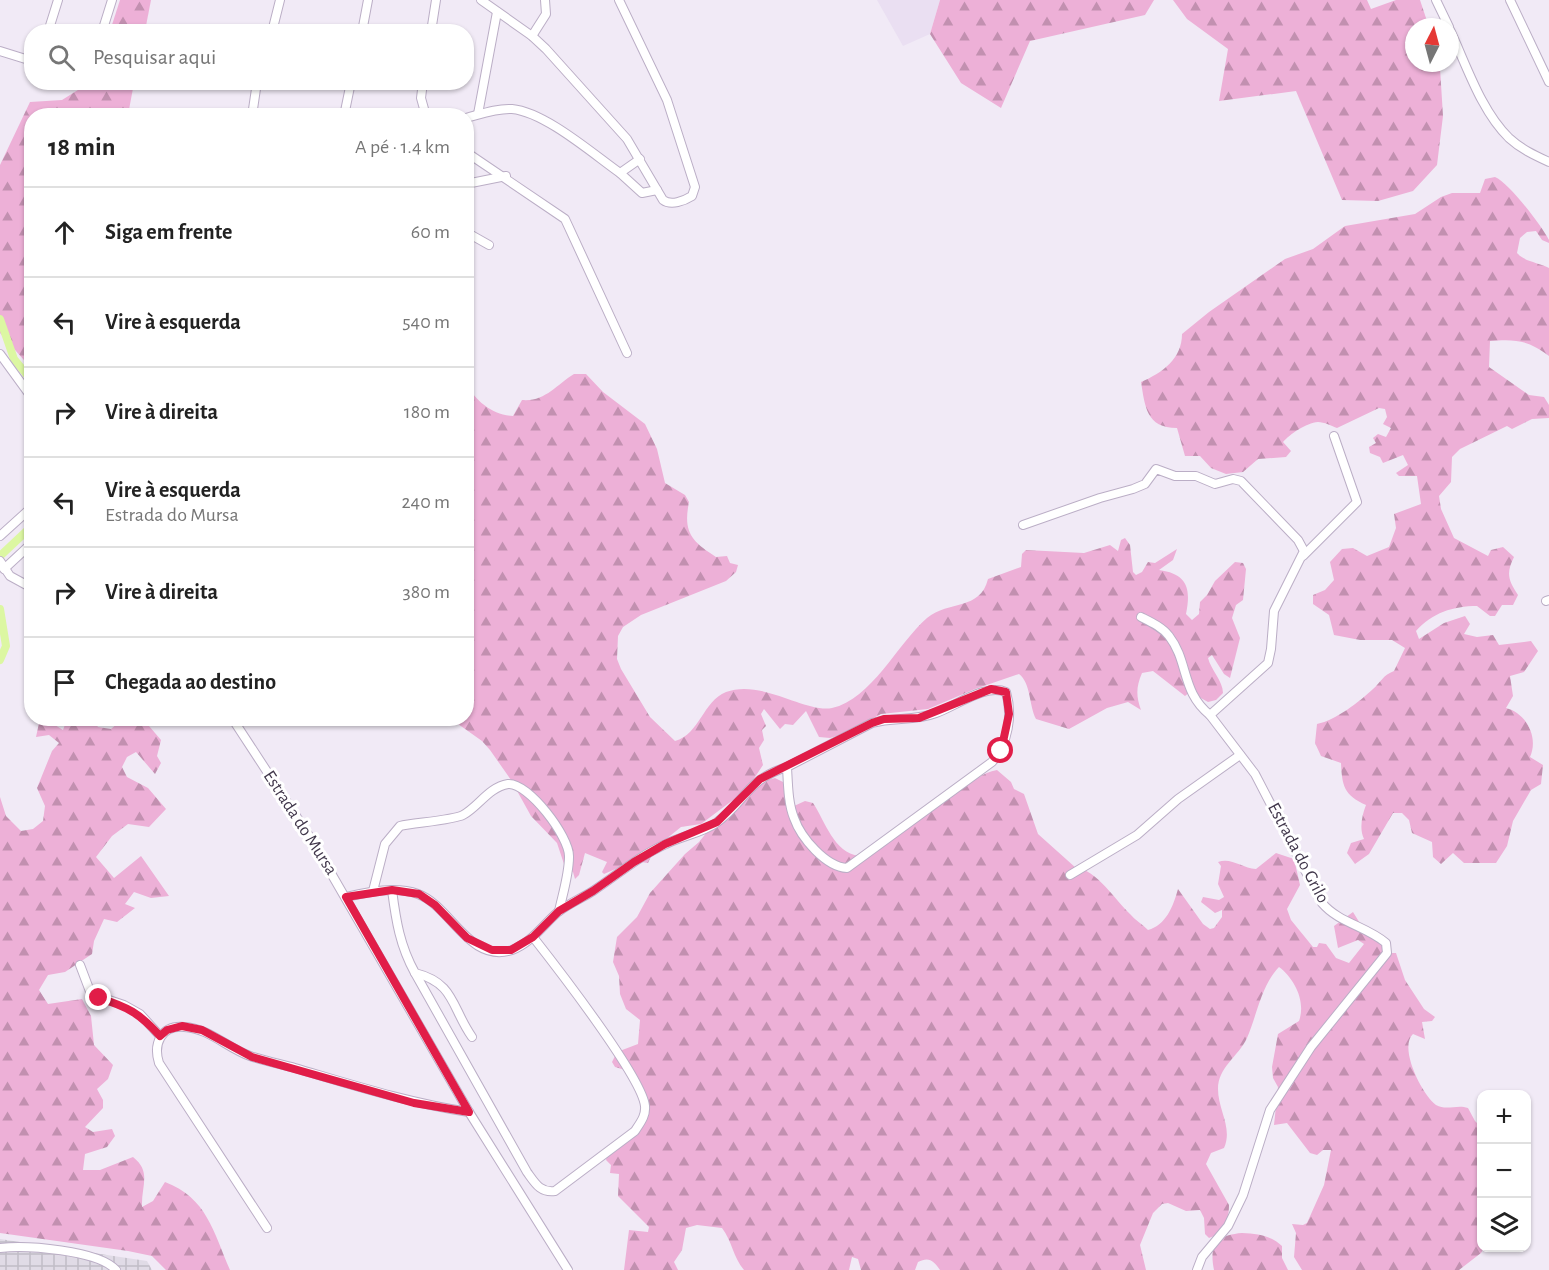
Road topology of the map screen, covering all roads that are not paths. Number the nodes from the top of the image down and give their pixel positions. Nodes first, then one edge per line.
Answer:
1 (58, 0) edge
2 (112, 0) edge
3 (280, 0) edge
4 (368, 0) edge
5 (436, 0) edge
6 (481, 0) edge
7 (545, 0) edge
8 (619, 0) edge
9 (1510, 0) edge
10 (1438, 2) edge
11 (497, 12) junction
12 (1445, 18) edge
13 (50, 24) edge
14 (104, 24) edge
15 (274, 24) edge
16 (364, 24) edge
17 (432, 24) edge
18 (532, 36) junction
19 (1459, 48) edge
20 (0, 51) edge
21 (24, 58) edge
22 (1549, 81) edge
23 (256, 90) edge
24 (349, 90) edge
25 (422, 90) edge
26 (253, 108) edge
27 (346, 108) edge
28 (424, 108) edge
29 (478, 114) junction
30 (474, 115) edge
31 (474, 157) edge
32 (640, 159) junction
33 (1549, 162) edge
34 (620, 173) junction
35 (506, 176) junction
36 (474, 182) edge
37 (657, 190) junction
38 (474, 237) edge
39 (489, 245) dead end
40 (627, 353) dead end
41 (0, 354) edge
42 (24, 387) edge
43 (1334, 436) dead end
44 (24, 514) edge
45 (1023, 525) dead end
46 (0, 536) edge
47 (24, 549) edge
48 (1302, 557) junction
49 (3, 566) edge
50 (24, 585) edge
51 (1142, 617) dead end
52 (1210, 715) junction
53 (237, 726) edge
54 (1240, 755) junction
55 (787, 767) junction
56 (1070, 875) dead end
57 (392, 890) junction
58 (373, 891) junction
59 (346, 897) junction
60 (559, 911) junction
61 (533, 937) junction
62 (80, 965) dead end
63 (415, 973) junction
64 (160, 1036) junction
65 (472, 1037) dead end
66 (469, 1112) junction
67 (267, 1228) dead end
68 (0, 1248) edge
69 (116, 1270) edge
70 (567, 1270) edge
71 (1197, 1270) edge

1 - 13 street
2 - 14 street
3 - 15 street
4 - 16 street
5 - 17 street
6 - 11 street
7 - 18 street
8 - 37 street
9 - 22 street
10 - 12 street
11 - 18 street
11 - 29 street
18 - 32 street
19 - 33 street
20 - 21 street
23 - 26 street
24 - 27 street
25 - 28 street
29 - 30 street
29 - 34 street
31 - 35 street
32 - 34 street
32 - 37 street
34 - 37 street
35 - 36 street
35 - 40 street
38 - 39 street
41 - 42 street
43 - 48 street
44 - 46 street
45 - 48 street
47 - 49 street
48 - 52 street
49 - 50 street
51 - 52 street, Estrada do Grilo
52 - 54 street, Estrada do Grilo
53 - 59 street, Estrada do Mursa
54 - 56 street
54 - 71 street, Estrada do Grilo
55 - 55 street
55 - 60 street
57 - 58 street
57 - 61 street
57 - 63 street
58 - 59 street
58 - 60 street
59 - 66 street, Estrada do Mursa
60 - 61 street
61 - 63 street
62 - 64 street
63 - 65 street
64 - 66 street
64 - 67 street
66 - 70 street, Estrada do Mursa
68 - 69 street

